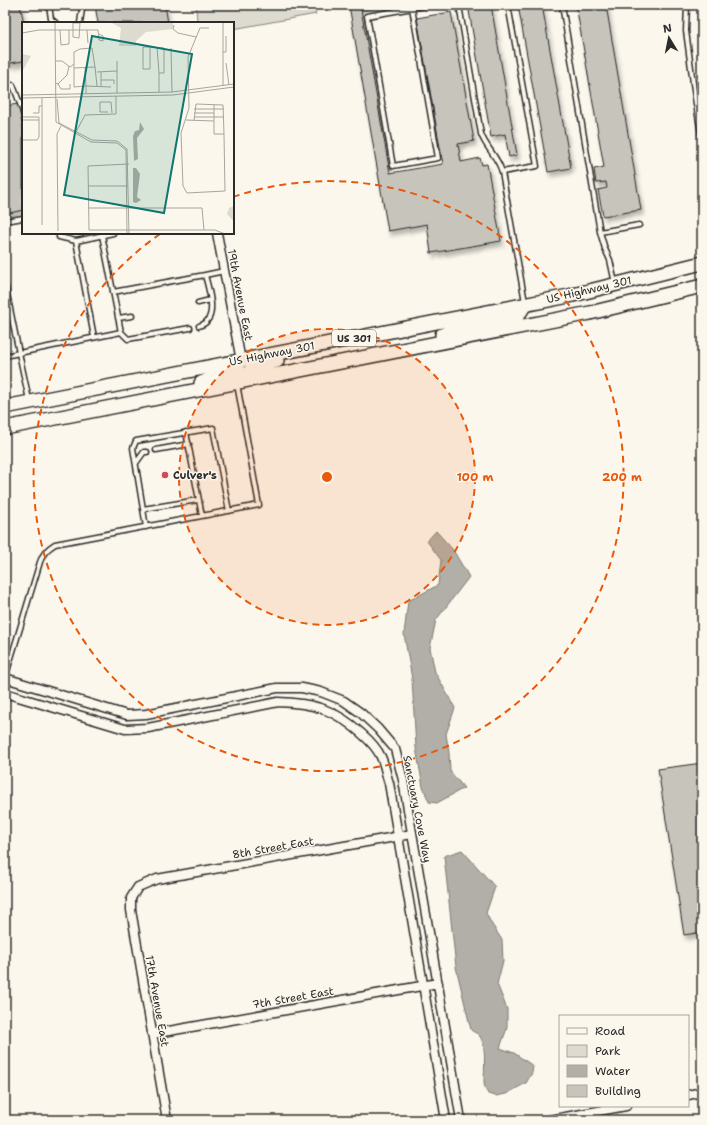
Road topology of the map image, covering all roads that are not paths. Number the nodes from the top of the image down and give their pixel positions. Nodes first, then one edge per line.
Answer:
1 (48, 5) edge
2 (80, 5) edge
3 (430, 5) edge
4 (459, 5) edge
5 (508, 5) edge
6 (562, 5) edge
7 (688, 5) edge
8 (412, 8) junction
9 (55, 22) edge
10 (80, 22) edge
11 (5, 87) edge
12 (22, 109) edge
13 (702, 140) edge
14 (502, 172) junction
15 (22, 218) edge
16 (5, 221) edge
17 (639, 225) dead end
18 (600, 232) junction
19 (59, 234) edge
20 (107, 234) edge
21 (217, 234) edge
22 (102, 235) junction
23 (76, 240) junction
24 (702, 263) edge
25 (224, 271) junction
26 (205, 275) junction
27 (5, 284) edge
28 (616, 285) junction
29 (702, 286) edge
30 (113, 292) junction
31 (210, 300) junction
32 (198, 303) dead end
33 (525, 304) junction
34 (132, 316) dead end
35 (118, 318) junction
36 (199, 326) dead end
37 (190, 328) dead end
38 (121, 332) junction
39 (94, 337) junction
40 (339, 341) junction
41 (406, 348) junction
42 (19, 353) junction
43 (5, 356) edge
44 (241, 361) junction
45 (237, 382) junction
46 (166, 396) junction
47 (29, 402) junction
48 (5, 407) edge
49 (5, 428) edge
50 (186, 432) junction
51 (189, 444) junction
52 (156, 450) dead end
53 (147, 452) dead end
54 (136, 463) junction
55 (198, 500) junction
56 (143, 509) junction
57 (229, 510) junction
58 (202, 516) junction
59 (146, 526) junction
60 (5, 678) edge
61 (5, 693) edge
62 (412, 834) junction
63 (397, 837) junction
64 (138, 887) joint
65 (438, 983) junction
66 (423, 986) junction
67 (152, 1034) junction
68 (702, 1092) edge
69 (689, 1095) edge
70 (620, 1107) edge
71 (167, 1120) edge
72 (446, 1120) edge
73 (461, 1120) edge
74 (549, 1120) edge

1 - 9 lane
2 - 10 lane
3 - 8 lane
4 - 14 lane
5 - 14 lane
6 - 18 lane
7 - 13 lane
8 - 8 lane
11 - 12 lane
14 - 33 lane
15 - 16 lane
17 - 18 lane
18 - 28 lane
19 - 23 lane
20 - 22 lane
21 - 25 street, 19th Avenue East
22 - 23 lane
22 - 30 lane
23 - 39 lane
24 - 28 main road, US Highway 301 / US 301
25 - 26 lane
25 - 44 street, 19th Avenue East
26 - 30 lane
26 - 31 lane
27 - 42 lane
28 - 33 main road, US Highway 301 / US 301
29 - 41 main road, US 301
30 - 35 lane
31 - 32 lane
31 - 36 lane
33 - 40 main road, US Highway 301 / US 301
33 - 41 main road
34 - 35 lane
35 - 38 lane
37 - 38 lane
38 - 39 lane
39 - 42 lane
40 - 44 main road, US Highway 301 / US 301
40 - 45 main road
41 - 45 main road, US 301
42 - 43 lane
42 - 47 lane
44 - 46 main road
44 - 47 main road, US Highway 301 / US 301
45 - 46 main road, US 301
45 - 57 lane
46 - 49 main road, US 301
47 - 48 main road, US Highway 301 / US 301
50 - 51 lane
50 - 54 lane
50 - 57 lane
51 - 52 lane
51 - 55 lane
53 - 54 lane
54 - 56 lane
55 - 56 lane
55 - 58 lane
56 - 59 lane
57 - 58 lane
58 - 59 lane
59 - 60 lane
60 - 62 street, Sanctuary Cove Way
61 - 63 street, Sanctuary Cove Way
62 - 63 street, 8th Street East
62 - 65 street, Sanctuary Cove Way
63 - 64 street, 8th Street East
63 - 66 street, Sanctuary Cove Way
64 - 67 street, 17th Avenue East
65 - 66 street, 7th Street East
65 - 73 street, Sanctuary Cove Way
66 - 67 street, 7th Street East
66 - 72 street, Sanctuary Cove Way
67 - 71 street, 17th Avenue East
68 - 69 street
70 - 74 street

